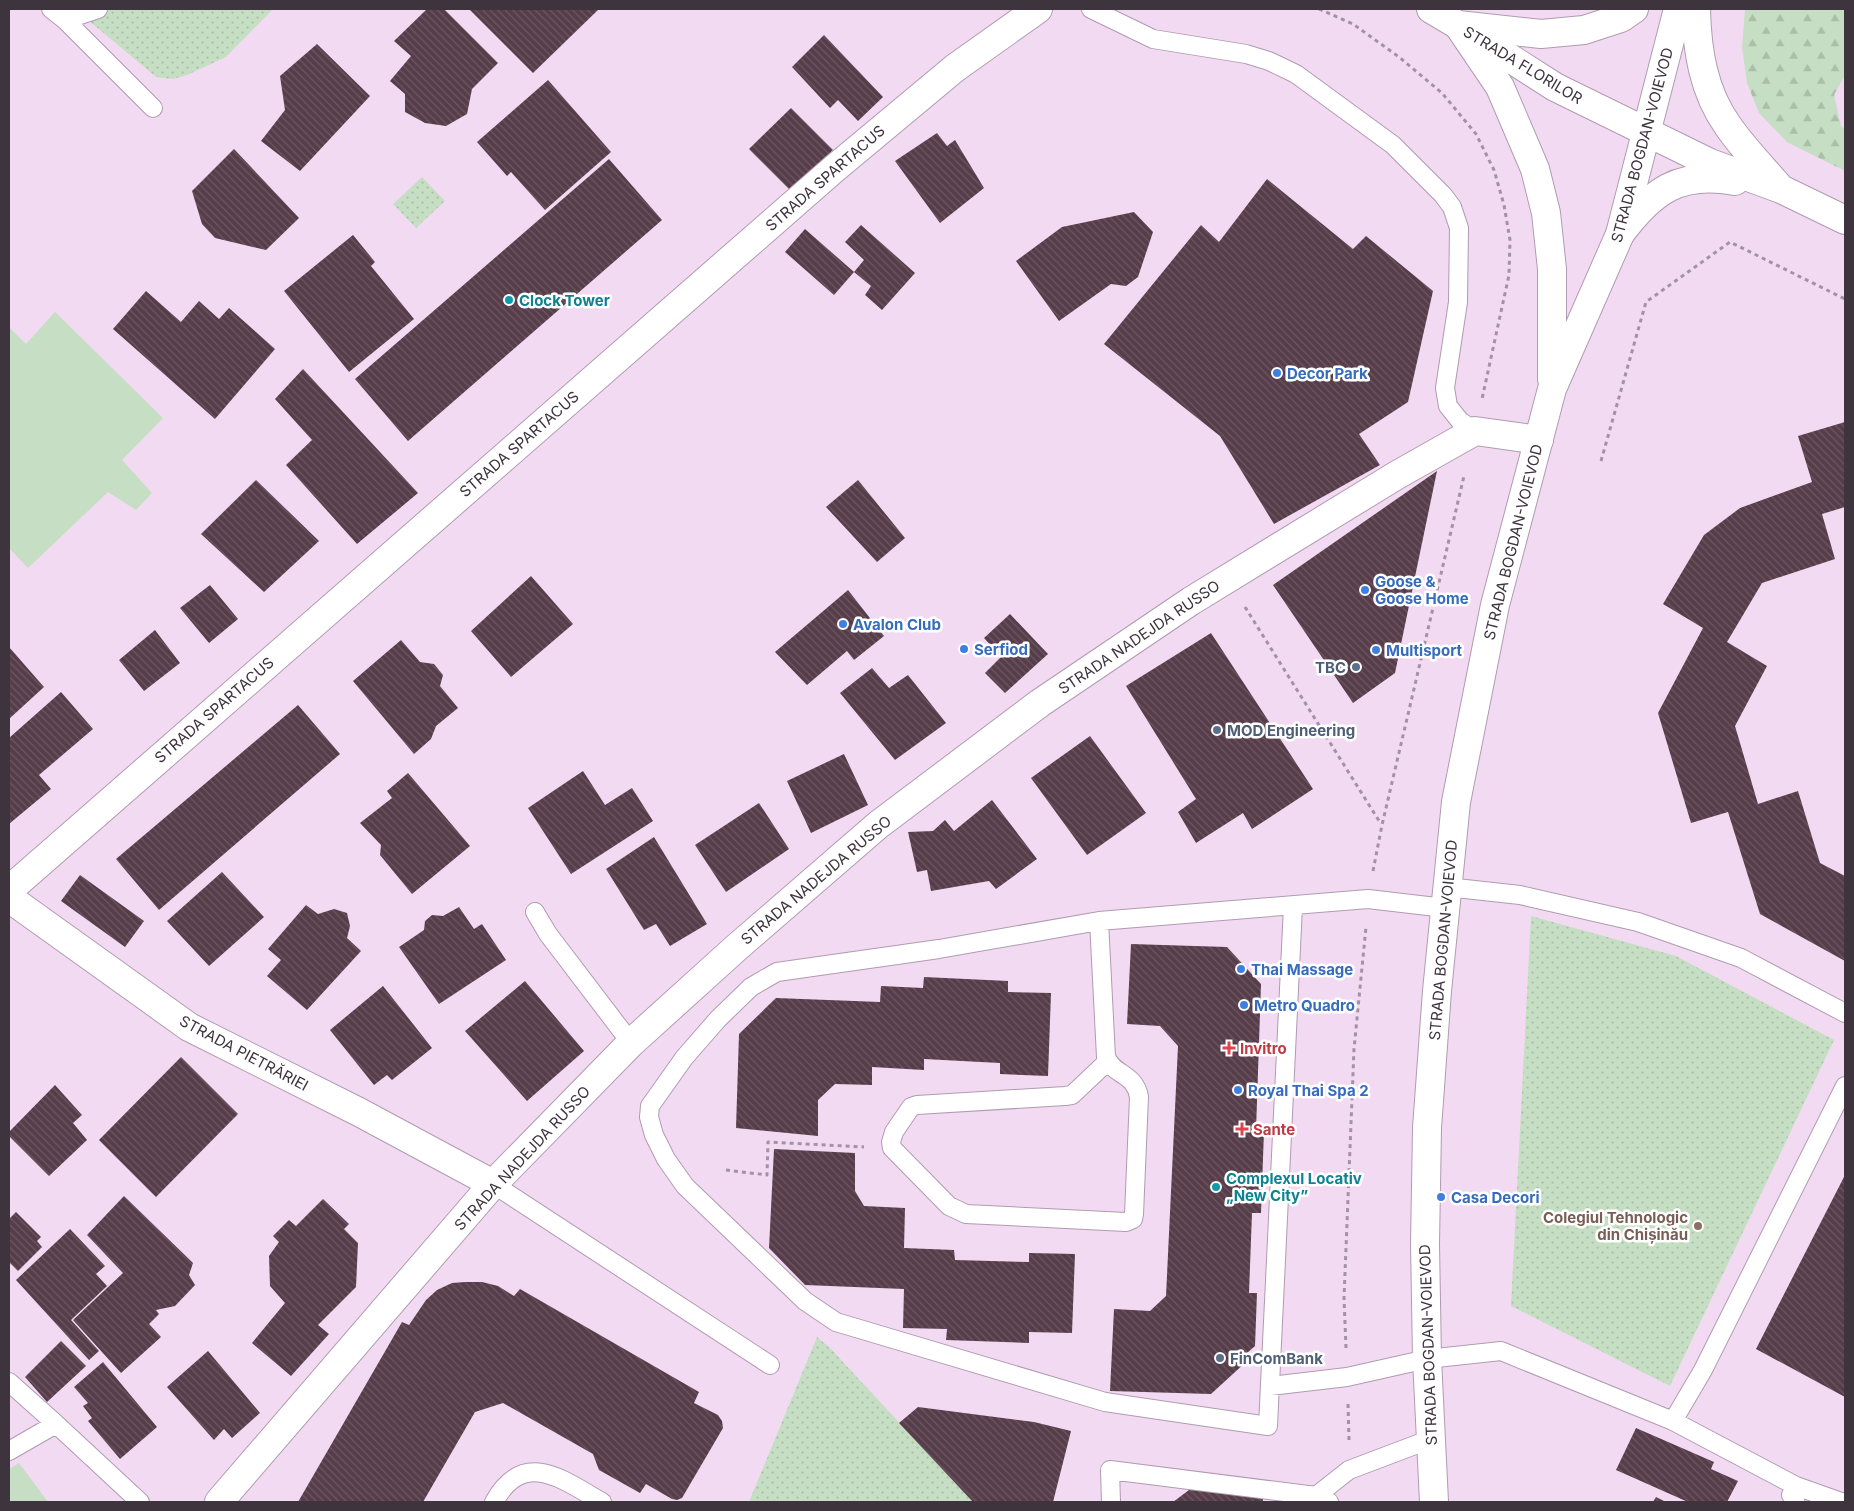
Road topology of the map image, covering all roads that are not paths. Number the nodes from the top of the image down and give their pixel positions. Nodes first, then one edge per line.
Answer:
1 (98, 9) edge
2 (1038, 9) edge
3 (1091, 9) edge
4 (1432, 9) edge
5 (1634, 9) edge
6 (1678, 9) edge
7 (1696, 9) edge
8 (58, 14) edge
9 (1458, 25) junction
10 (153, 108) dead end
11 (1647, 133) junction
12 (1781, 189) junction
13 (1845, 220) edge
14 (1620, 234) junction
15 (1552, 389) junction
16 (1475, 431) junction
17 (1539, 440) junction
18 (9, 890) edge
19 (1446, 897) junction
20 (9, 898) edge
21 (1293, 906) junction
22 (535, 912) dead end
23 (1100, 922) junction
24 (1845, 1013) edge
25 (631, 1043) junction
26 (1108, 1061) junction
27 (1845, 1086) edge
28 (493, 1184) junction
29 (1427, 1359) junction
30 (770, 1365) dead end
31 (9, 1382) edge
32 (1270, 1386) junction
33 (1673, 1420) junction
34 (56, 1424) junction
35 (1431, 1439) junction
36 (9, 1451) edge
37 (1796, 1494) edge
38 (1323, 1499) edge
39 (140, 1502) edge
40 (219, 1502) edge
41 (494, 1502) edge
42 (602, 1502) edge
43 (1112, 1502) edge
44 (1434, 1502) edge
45 (1786, 1502) edge
46 (1840, 1502) edge

1 - 8 lane
2 - 18 street, STRADA SPARTACUS
3 - 16 lane
4 - 9 street, STRADA FLORILOR
5 - 9 street
6 - 11 street, STRADA BOGDAN-VOIEVOD
7 - 12 street, STRADA FLORILOR
8 - 10 lane
9 - 11 street, STRADA FLORILOR
9 - 15 street, STRADA BOGDAN-VOIEVOD
11 - 12 street, STRADA FLORILOR
11 - 14 street, STRADA BOGDAN-VOIEVOD
12 - 13 street, STRADA FLORILOR
12 - 14 street, STRADA FLORILOR
14 - 15 street, STRADA BOGDAN-VOIEVOD
15 - 17 street, STRADA BOGDAN-VOIEVOD
16 - 17 street
16 - 25 street, STRADA NADEJDA RUSSO
17 - 19 street, STRADA BOGDAN-VOIEVOD
19 - 21 lane
19 - 24 lane
19 - 29 street, STRADA BOGDAN-VOIEVOD
20 - 28 street, STRADA PIETRĂRIEI
21 - 23 lane
21 - 32 lane
22 - 25 lane
23 - 26 lane
23 - 32 lane
25 - 28 street, STRADA NADEJDA RUSSO
26 - 26 lane
27 - 33 lane
28 - 30 lane
28 - 40 street, STRADA NADEJDA RUSSO
29 - 32 lane
29 - 33 lane
29 - 35 street, STRADA BOGDAN-VOIEVOD
31 - 34 lane
33 - 37 lane
34 - 36 lane
34 - 39 lane
35 - 38 lane
35 - 44 street, STRADA BOGDAN-VOIEVOD
37 - 45 lane
37 - 46 lane
38 - 43 lane
41 - 42 lane

